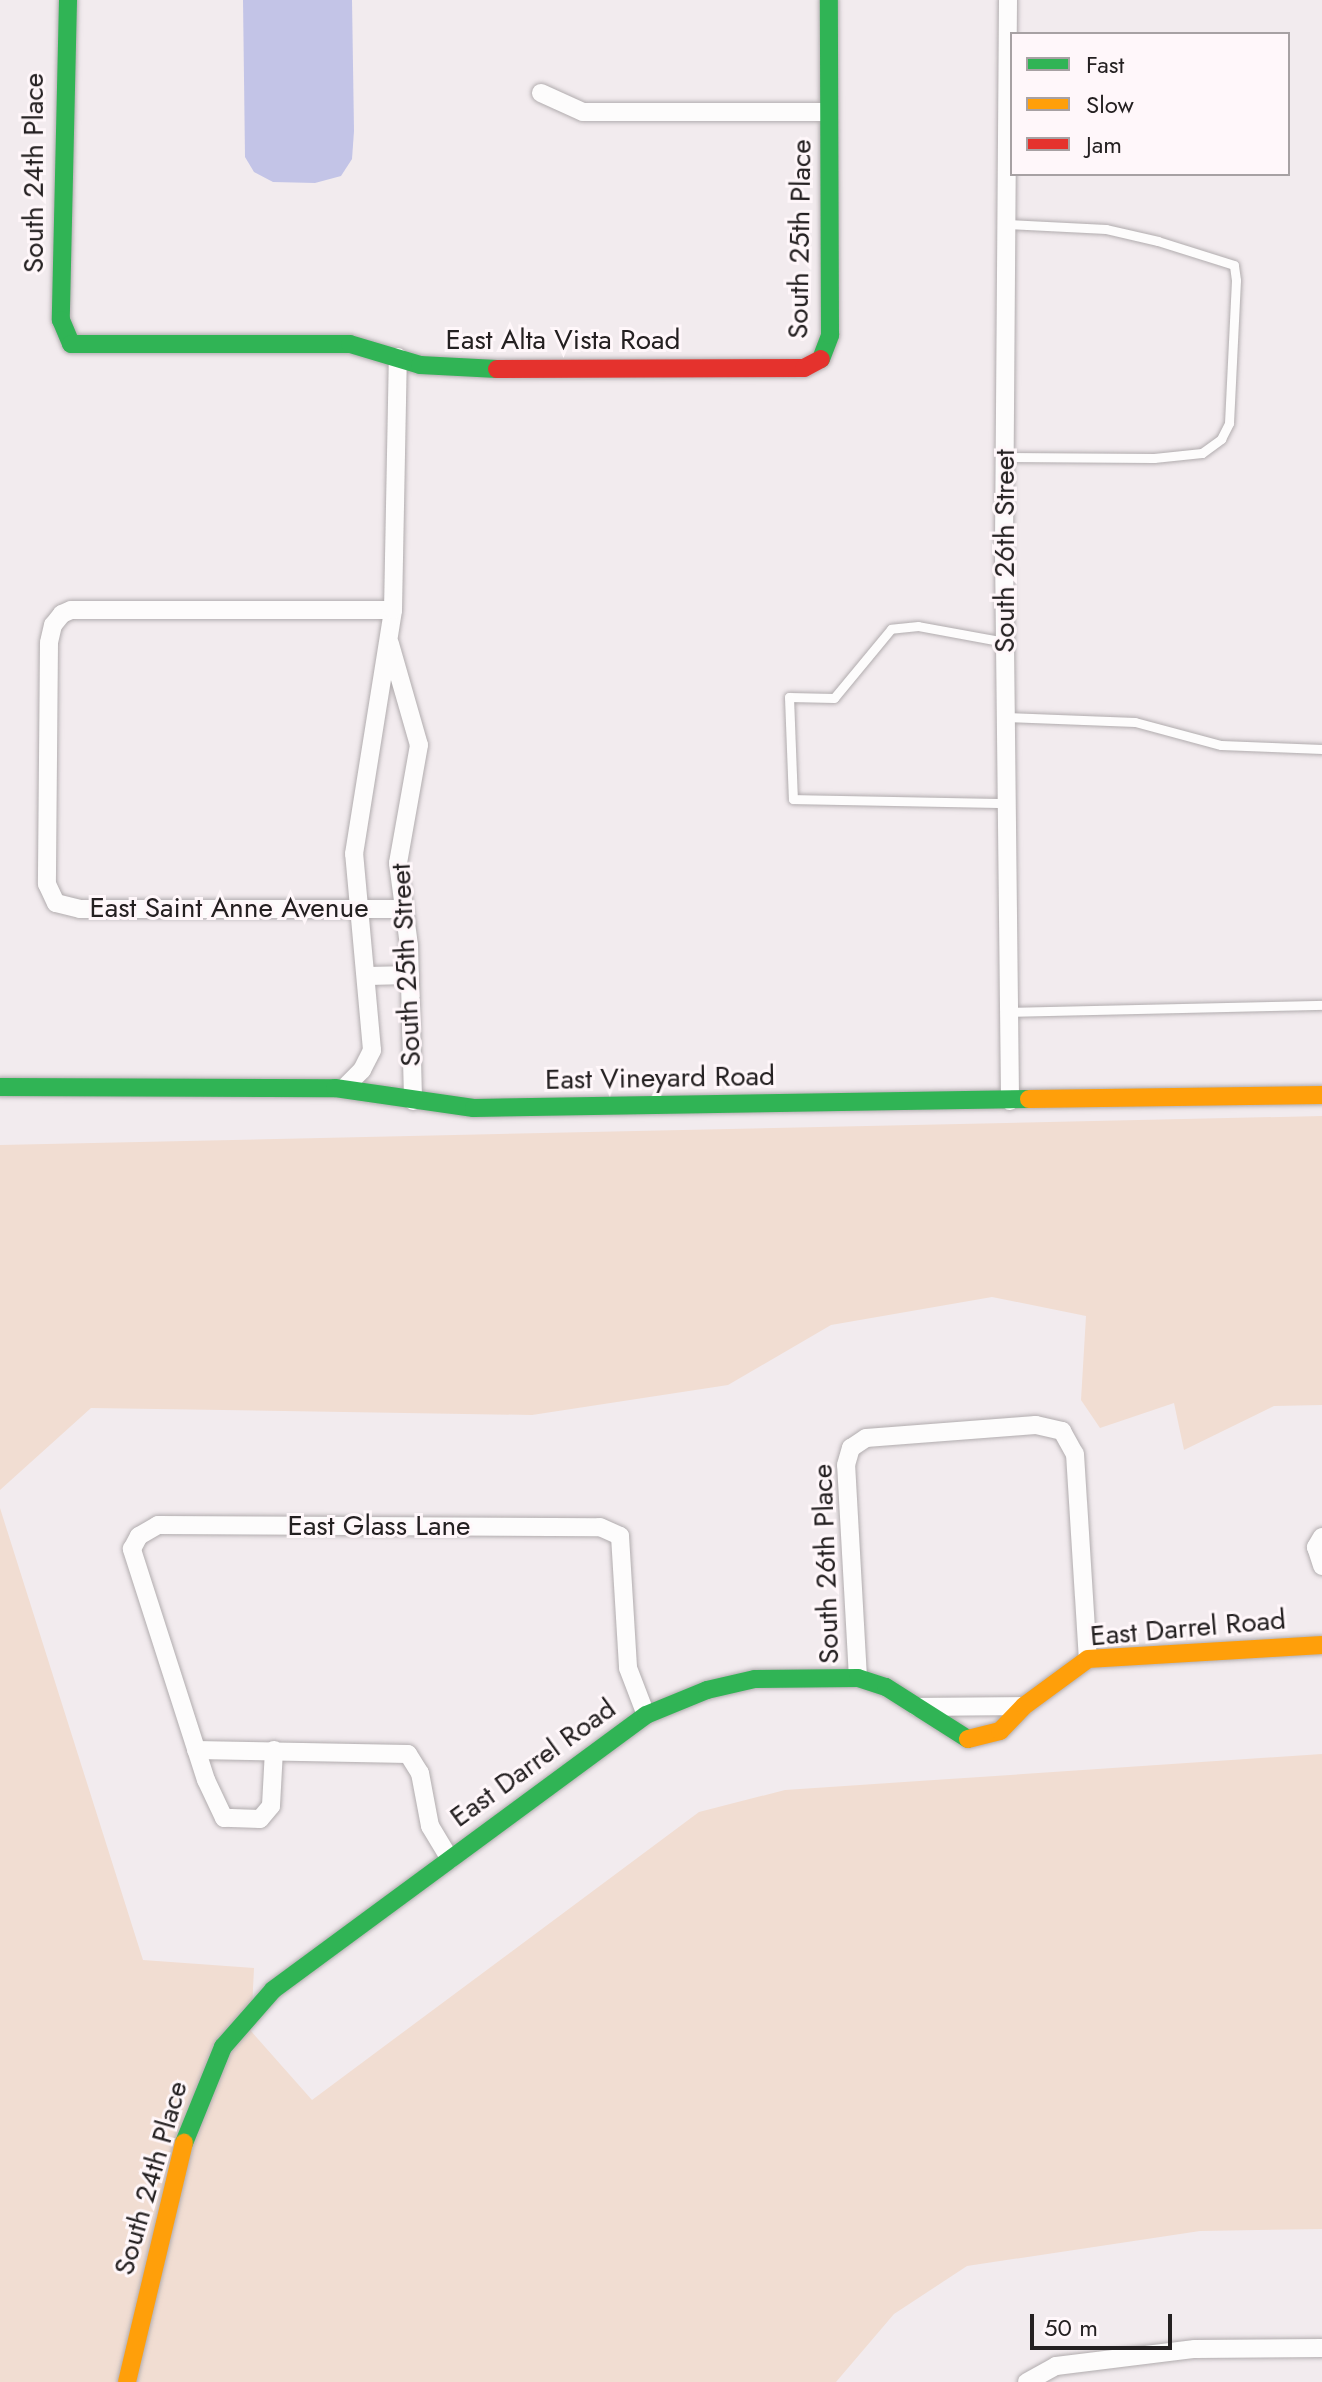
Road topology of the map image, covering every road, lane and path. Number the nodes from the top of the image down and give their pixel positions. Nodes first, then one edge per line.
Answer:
1 (68, 0) edge
2 (829, 0) edge
3 (1008, 0) edge
4 (541, 93) dead end
5 (829, 112) junction
6 (1007, 224) junction
7 (71, 344) joint
8 (398, 357) junction
9 (817, 363) joint
10 (1005, 457) junction
11 (393, 610) junction
12 (1005, 642) junction
13 (390, 644) junction
14 (1006, 717) junction
15 (1322, 749) edge
16 (1007, 803) junction
17 (361, 909) junction
18 (402, 909) junction
19 (410, 975) junction
20 (368, 976) junction
21 (1322, 1005) edge
22 (1009, 1012) junction
23 (0, 1087) edge
24 (343, 1089) junction
25 (1322, 1095) edge
26 (413, 1101) junction
27 (1010, 1101) junction
28 (1322, 1537) edge
29 (1322, 1566) edge
30 (1322, 1645) edge
31 (1088, 1659) junction
32 (858, 1678) junction
33 (1024, 1706) junction
34 (917, 1707) junction
35 (646, 1715) junction
36 (196, 1750) junction
37 (274, 1750) junction
38 (450, 1859) junction
39 (1322, 2348) edge
40 (1028, 2380) edge
41 (127, 2382) edge

1 - 7 street, South 24th Place
2 - 5 street
3 - 6 street, South 26th Street
4 - 5 street
5 - 9 street, South 25th Place
6 - 10 street, South 26th Street
6 - 10 lane
7 - 8 street, East Alta Vista Road
8 - 9 street, East Alta Vista Road
8 - 11 street, South 25th Street
10 - 12 street, South 26th Street
11 - 13 street, South 25th Street
11 - 17 street, East Saint Anne Avenue
12 - 14 street, South 26th Street
12 - 16 lane
13 - 17 street, South 25th Street
13 - 18 street, South 25th Street
14 - 15 lane
14 - 16 street, South 26th Street
16 - 22 street, South 26th Street
17 - 18 street, East Saint Anne Avenue
17 - 20 street, South 25th Street
18 - 19 street, South 25th Street
19 - 20 street
19 - 26 street, South 25th Street
20 - 24 street, South 25th Street
21 - 22 lane
22 - 27 street, South 26th Street
23 - 24 street, East Vineyard Road
24 - 26 street, East Vineyard Road
25 - 27 street, East Vineyard Road
26 - 27 street, East Vineyard Road
28 - 29 street
30 - 31 street, East Darrel Road
31 - 32 street, South 26th Place
31 - 33 street, East Darrel Road
32 - 34 street, East Darrel Road
32 - 35 street, East Darrel Road
33 - 34 street
33 - 34 street, East Darrel Road
35 - 36 street, East Glass Lane
35 - 38 street, East Darrel Road
36 - 37 street, East Darrel Road
36 - 37 street
37 - 38 street, East Darrel Road
38 - 41 street, South 24th Place
39 - 40 street

